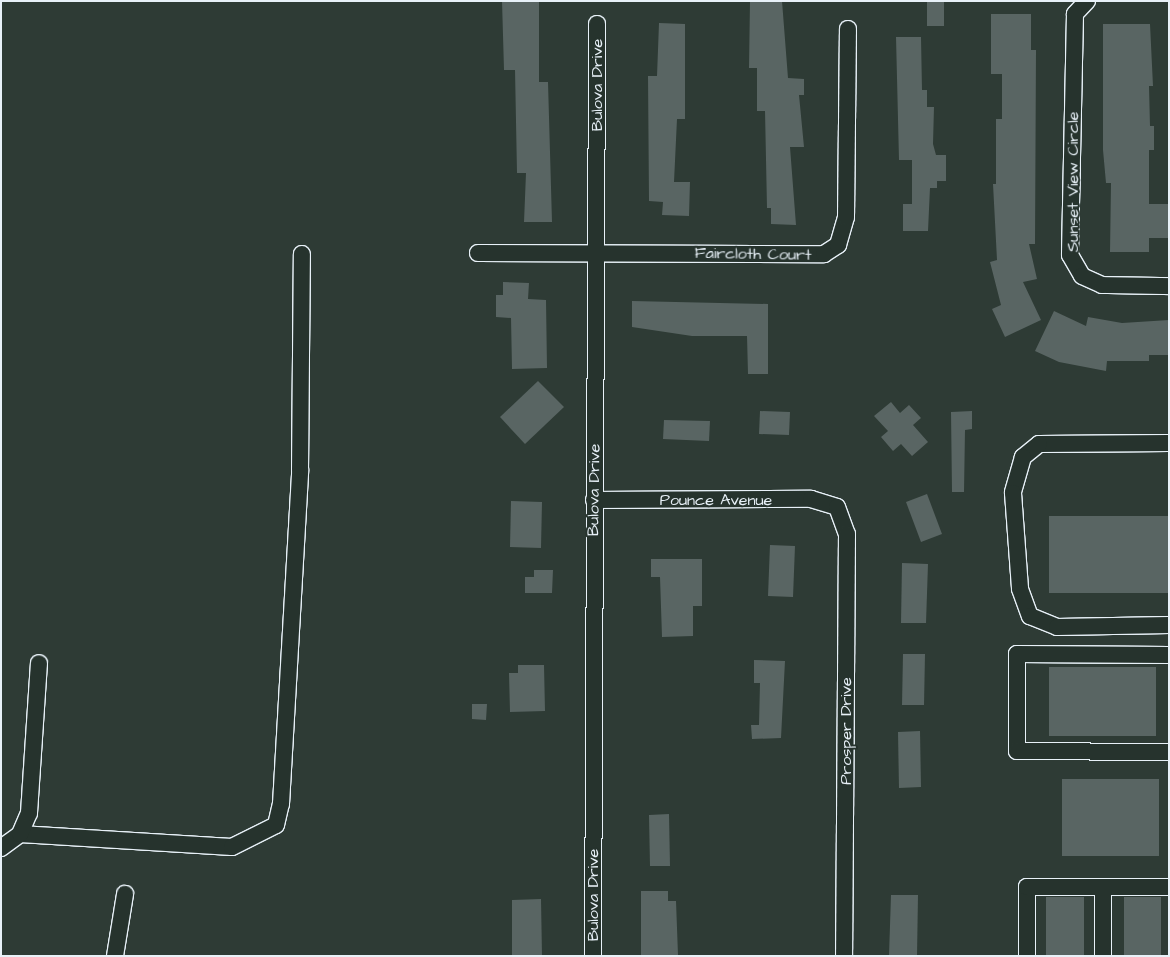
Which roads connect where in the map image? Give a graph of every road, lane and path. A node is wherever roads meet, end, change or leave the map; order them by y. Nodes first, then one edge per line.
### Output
1 (1087, 1) edge
2 (597, 24) dead end
3 (848, 28) dead end
4 (478, 253) dead end
5 (597, 253) junction
6 (302, 254) dead end
7 (1169, 286) edge
8 (1169, 443) edge
9 (594, 500) junction
10 (838, 507) joint
11 (1169, 625) edge
12 (1169, 656) edge
13 (39, 663) dead end
14 (1169, 752) edge
15 (20, 834) junction
16 (1, 848) edge
17 (1103, 887) junction
18 (1169, 887) edge
19 (124, 894) dead end
20 (114, 956) edge
21 (592, 956) edge
22 (844, 956) edge
23 (1027, 956) edge
24 (1103, 956) edge

1 - 7 street, Sunset View Circle
2 - 5 street, Bulova Drive
3 - 5 street, Faircloth Court
4 - 5 street, Faircloth Court
5 - 9 street, Bulova Drive
6 - 15 street
8 - 11 street
9 - 10 street, Pounce Avenue
9 - 21 street, Bulova Drive
10 - 22 street, Prosper Drive
12 - 14 street
13 - 15 street
15 - 16 street
17 - 18 street
17 - 23 street
17 - 24 street
19 - 20 street

